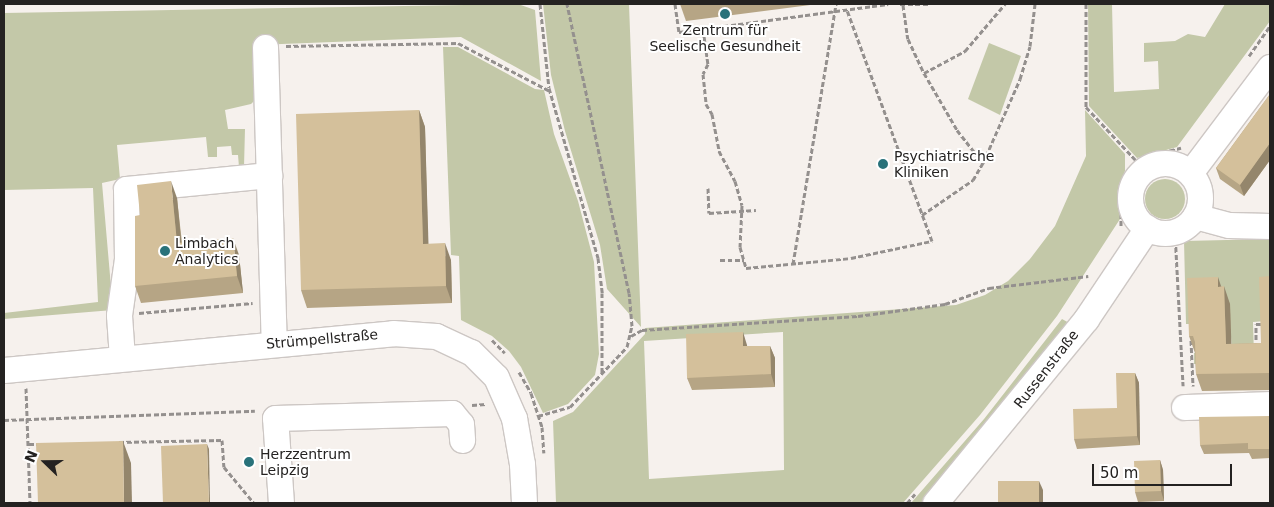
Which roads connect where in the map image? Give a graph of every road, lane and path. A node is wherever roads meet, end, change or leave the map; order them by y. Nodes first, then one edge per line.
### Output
1 (540, 4) edge
2 (567, 4) edge
3 (676, 4) edge
4 (836, 4) edge
5 (888, 4) edge
6 (901, 4) edge
7 (928, 4) edge
8 (1005, 4) edge
9 (1035, 4) edge
10 (1086, 4) edge
11 (847, 10) junction
12 (835, 11) junction
13 (1270, 26) edge
14 (703, 29) junction
15 (265, 46) joint
16 (1242, 65) dead end
17 (1270, 67) edge
18 (924, 73) junction
19 (550, 91) junction
20 (1187, 141) dead end
21 (983, 163) junction
22 (1141, 166) junction
23 (1190, 173) junction
24 (262, 185) junction
25 (708, 188) dead end
26 (756, 210) dead end
27 (742, 211) junction
28 (922, 215) junction
29 (1195, 216) junction
30 (1270, 226) edge
31 (1146, 228) junction
32 (1119, 229) dead end
33 (1175, 232) junction
34 (720, 260) dead end
35 (744, 260) junction
36 (792, 264) junction
37 (1094, 268) dead end
38 (1089, 276) junction
39 (1084, 283) dead end
40 (253, 303) dead end
41 (119, 315) junction
42 (1266, 324) edge
43 (1180, 327) junction
44 (1186, 327) edge
45 (1191, 336) edge
46 (630, 337) junction
47 (274, 343) junction
48 (1256, 352) edge
49 (122, 358) junction
50 (15, 368) edge
51 (602, 376) junction
52 (1188, 400) junction
53 (1270, 404) edge
54 (452, 412) junction
55 (504, 414) junction
56 (27, 418) junction
57 (275, 418) junction
58 (4, 420) edge
59 (462, 440) dead end
60 (116, 442) edge
61 (29, 444) junction
62 (48, 444) edge
63 (927, 496) edge
64 (30, 503) edge
65 (254, 503) edge
66 (281, 503) edge
67 (524, 503) edge
68 (907, 503) edge

1 - 19 path
2 - 46 path
3 - 14 path
4 - 12 path
5 - 11 path
6 - 7 path
6 - 18 path
8 - 18 path
9 - 21 path
10 - 22 path
11 - 12 path
11 - 28 path
12 - 14 path
12 - 36 path
13 - 16 path
14 - 27 path
15 - 19 path
15 - 24 street
17 - 23 street
18 - 21 path
19 - 51 path
20 - 22 path
21 - 28 path
22 - 23 street
22 - 31 street
22 - 32 path
23 - 29 street
24 - 41 street
24 - 47 street
25 - 27 path
26 - 27 path
27 - 35 path
28 - 36 path
29 - 30 street
29 - 33 street
31 - 33 street
31 - 63 street, Russenstraße
33 - 43 path
34 - 35 path
35 - 36 path
37 - 38 path
38 - 39 path
38 - 46 path
40 - 41 path
41 - 49 street
42 - 48 path
43 - 44 path
43 - 52 path
45 - 52 path
46 - 51 path
47 - 49 street, Strümpellstraße
47 - 55 street, Strümpellstraße
49 - 50 street, Strümpellstraße
50 - 56 path
51 - 55 path
52 - 53 street
54 - 55 path
54 - 57 street
54 - 59 street
55 - 67 street, Strümpellstraße
56 - 57 path
56 - 58 path
56 - 61 path
57 - 66 street
60 - 65 path
61 - 62 path
61 - 64 path
63 - 68 path

